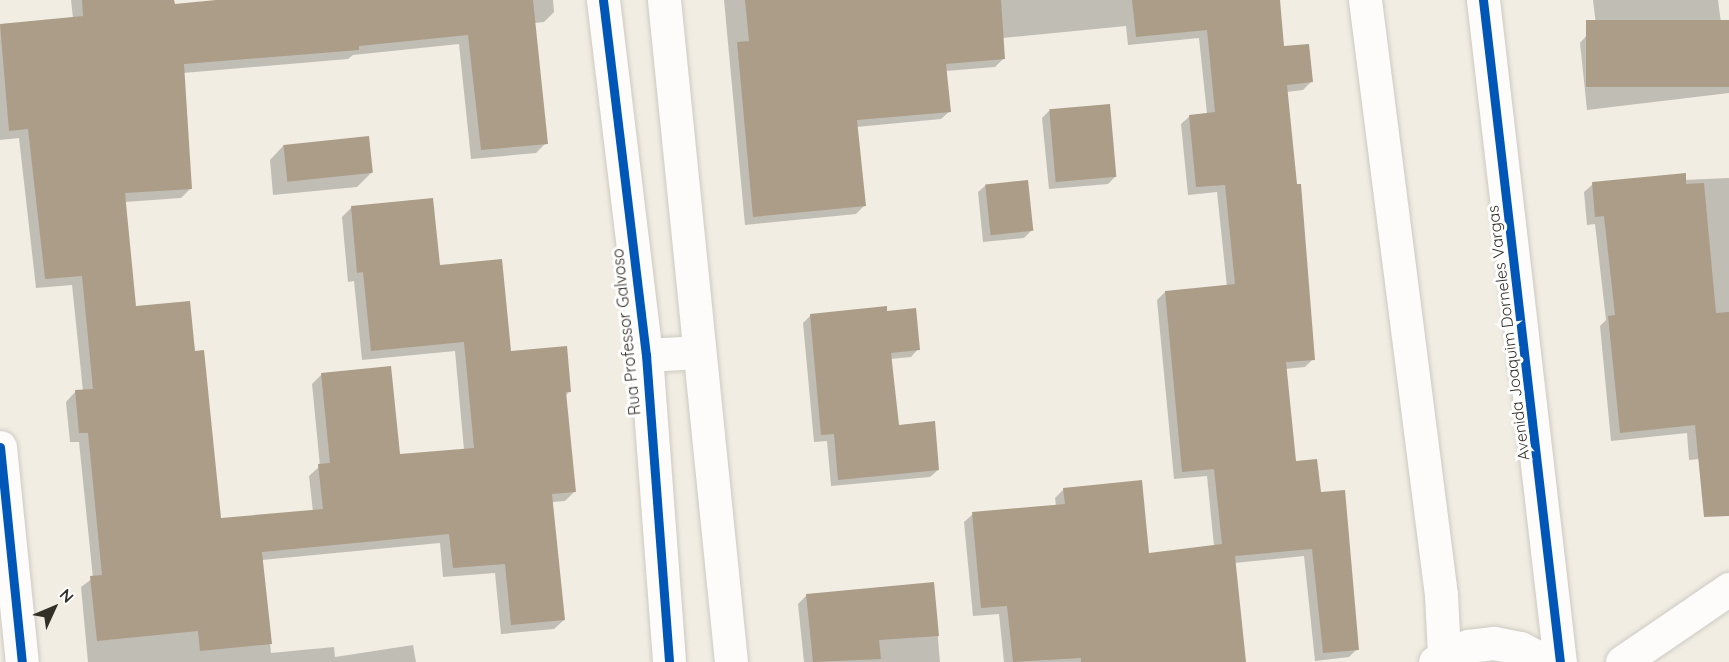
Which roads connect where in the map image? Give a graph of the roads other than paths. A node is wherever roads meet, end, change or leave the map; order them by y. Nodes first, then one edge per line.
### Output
1 (603, 0) edge
2 (664, 0) edge
3 (1365, 0) edge
4 (1483, 0) edge
5 (699, 352) junction
6 (646, 355) junction
7 (0, 447) edge
8 (1729, 589) edge
9 (1440, 658) edge
10 (22, 662) edge
11 (669, 662) edge
12 (731, 662) edge
13 (1548, 662) edge
14 (1560, 662) edge
15 (1622, 662) edge

1 - 6 street, Rua Professor Galvoso
2 - 5 street
3 - 9 street
4 - 14 street, Avenida Joaquim Dorneles Vargas
5 - 6 street
5 - 12 street
6 - 11 street, Rua Professor Galvoso
7 - 10 street
8 - 15 street
9 - 13 street

